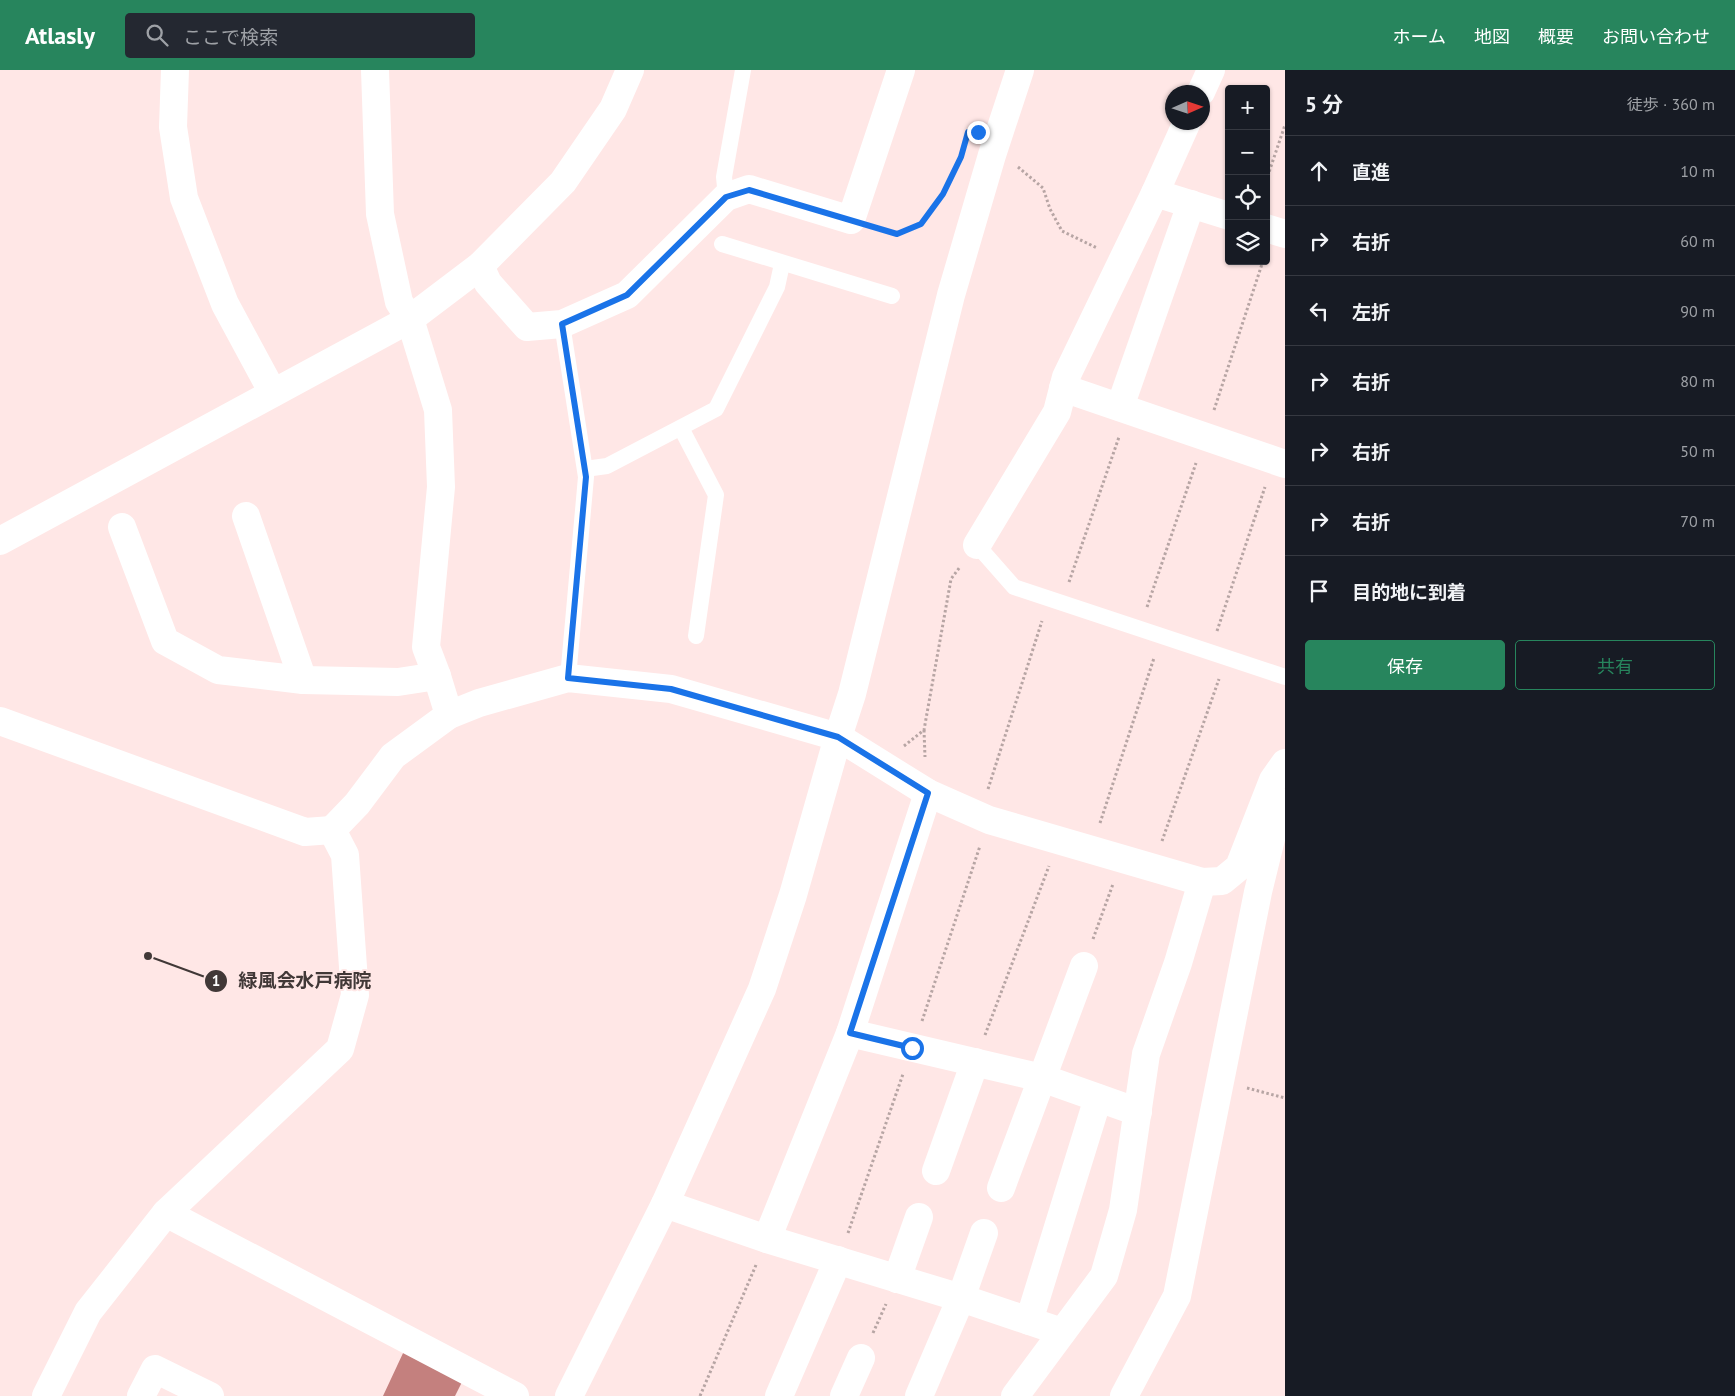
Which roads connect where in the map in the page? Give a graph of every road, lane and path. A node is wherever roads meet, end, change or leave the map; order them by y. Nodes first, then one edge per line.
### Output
1 (175, 70) edge
2 (375, 70) edge
3 (630, 70) edge
4 (743, 70) edge
5 (901, 70) edge
6 (1020, 70) edge
7 (1211, 70) edge
8 (1204, 85) edge
9 (1285, 125) edge
10 (1183, 130) edge
11 (992, 154) junction
12 (958, 164) dead end
13 (1268, 175) edge
14 (1155, 193) junction
15 (726, 197) junction
16 (1191, 204) junction
17 (1225, 215) edge
18 (851, 220) junction
19 (1270, 229) edge
20 (1285, 234) edge
21 (722, 244) dead end
22 (1123, 260) junction
23 (782, 264) junction
24 (480, 266) junction
25 (892, 296) dead end
26 (410, 319) junction
27 (562, 324) junction
28 (1063, 388) junction
29 (273, 393) junction
30 (1124, 409) junction
31 (681, 428) junction
32 (1279, 462) edge
33 (584, 469) junction
34 (246, 516) dead end
35 (122, 527) dead end
36 (0, 541) edge
37 (977, 545) junction
38 (1055, 601) junction
39 (696, 636) dead end
40 (1162, 636) junction
41 (1210, 652) junction
42 (1226, 658) junction
43 (437, 676) junction
44 (1285, 677) edge
45 (568, 678) junction
46 (303, 680) junction
47 (449, 715) junction
48 (0, 721) edge
49 (838, 737) junction
50 (875, 760) junction
51 (1285, 763) edge
52 (1285, 784) edge
53 (928, 793) junction
54 (979, 815) junction
55 (332, 830) junction
56 (1059, 839) junction
57 (1091, 849) junction
58 (1122, 859) junction
59 (1153, 868) junction
60 (1202, 882) junction
61 (1084, 966) joint
62 (850, 1033) junction
63 (975, 1062) junction
64 (1042, 1078) junction
65 (1220, 1081) junction
66 (1098, 1098) junction
67 (1285, 1098) edge
68 (1138, 1112) junction
69 (936, 1171) dead end
70 (1001, 1188) dead end
71 (665, 1204) junction
72 (166, 1213) junction
73 (920, 1217) dead end
74 (984, 1233) dead end
75 (768, 1239) junction
76 (838, 1260) junction
77 (897, 1279) junction
78 (961, 1298) junction
79 (1030, 1321) junction
80 (1062, 1332) junction
81 (861, 1358) joint
82 (46, 1396) edge
83 (141, 1396) edge
84 (210, 1396) edge
85 (515, 1396) edge
86 (569, 1396) edge
87 (700, 1396) edge
88 (779, 1396) edge
89 (844, 1396) edge
90 (919, 1396) edge
91 (1015, 1396) edge
92 (1124, 1396) edge

1 - 29 street
2 - 26 street
3 - 24 street
4 - 15 lane
5 - 18 street
6 - 11 street
7 - 8 street
9 - 13 path
10 - 14 street
11 - 22 path
11 - 49 street
12 - 18 path
14 - 16 street
14 - 22 street
15 - 18 street
15 - 27 street
16 - 17 street
16 - 30 street
19 - 20 street
21 - 23 lane
22 - 28 street
23 - 25 lane
23 - 31 lane
24 - 26 street
24 - 27 street
26 - 29 street
26 - 43 street
27 - 33 lane
28 - 30 street
28 - 37 street
29 - 36 street
30 - 32 street
30 - 38 path
31 - 33 lane
31 - 39 lane
32 - 41 path
33 - 45 lane
34 - 46 street
35 - 46 street
37 - 38 lane
37 - 50 path
38 - 40 lane
38 - 54 path
40 - 41 lane
40 - 57 path
41 - 42 lane
42 - 44 lane
42 - 59 path
43 - 46 street
43 - 47 street
45 - 47 street
45 - 49 street
47 - 55 street
48 - 55 street
49 - 50 street
49 - 71 street
50 - 53 street
51 - 60 street
52 - 65 street
53 - 54 street
53 - 62 street
54 - 56 street
55 - 72 street
56 - 57 street
56 - 63 path
57 - 58 street
58 - 59 street
58 - 61 path
59 - 60 street
60 - 68 street
61 - 64 street
62 - 63 street
62 - 75 street
63 - 64 street
63 - 69 street
64 - 66 street
64 - 70 street
65 - 67 path
65 - 92 street
66 - 68 street
66 - 79 street
68 - 80 street
71 - 75 street
71 - 86 street
72 - 82 street
72 - 85 street
73 - 77 street
74 - 78 street
75 - 76 street
75 - 87 path
76 - 77 street
76 - 88 street
77 - 78 street
77 - 81 path
78 - 79 street
78 - 90 street
79 - 80 street
80 - 91 street
81 - 89 street
83 - 84 street

